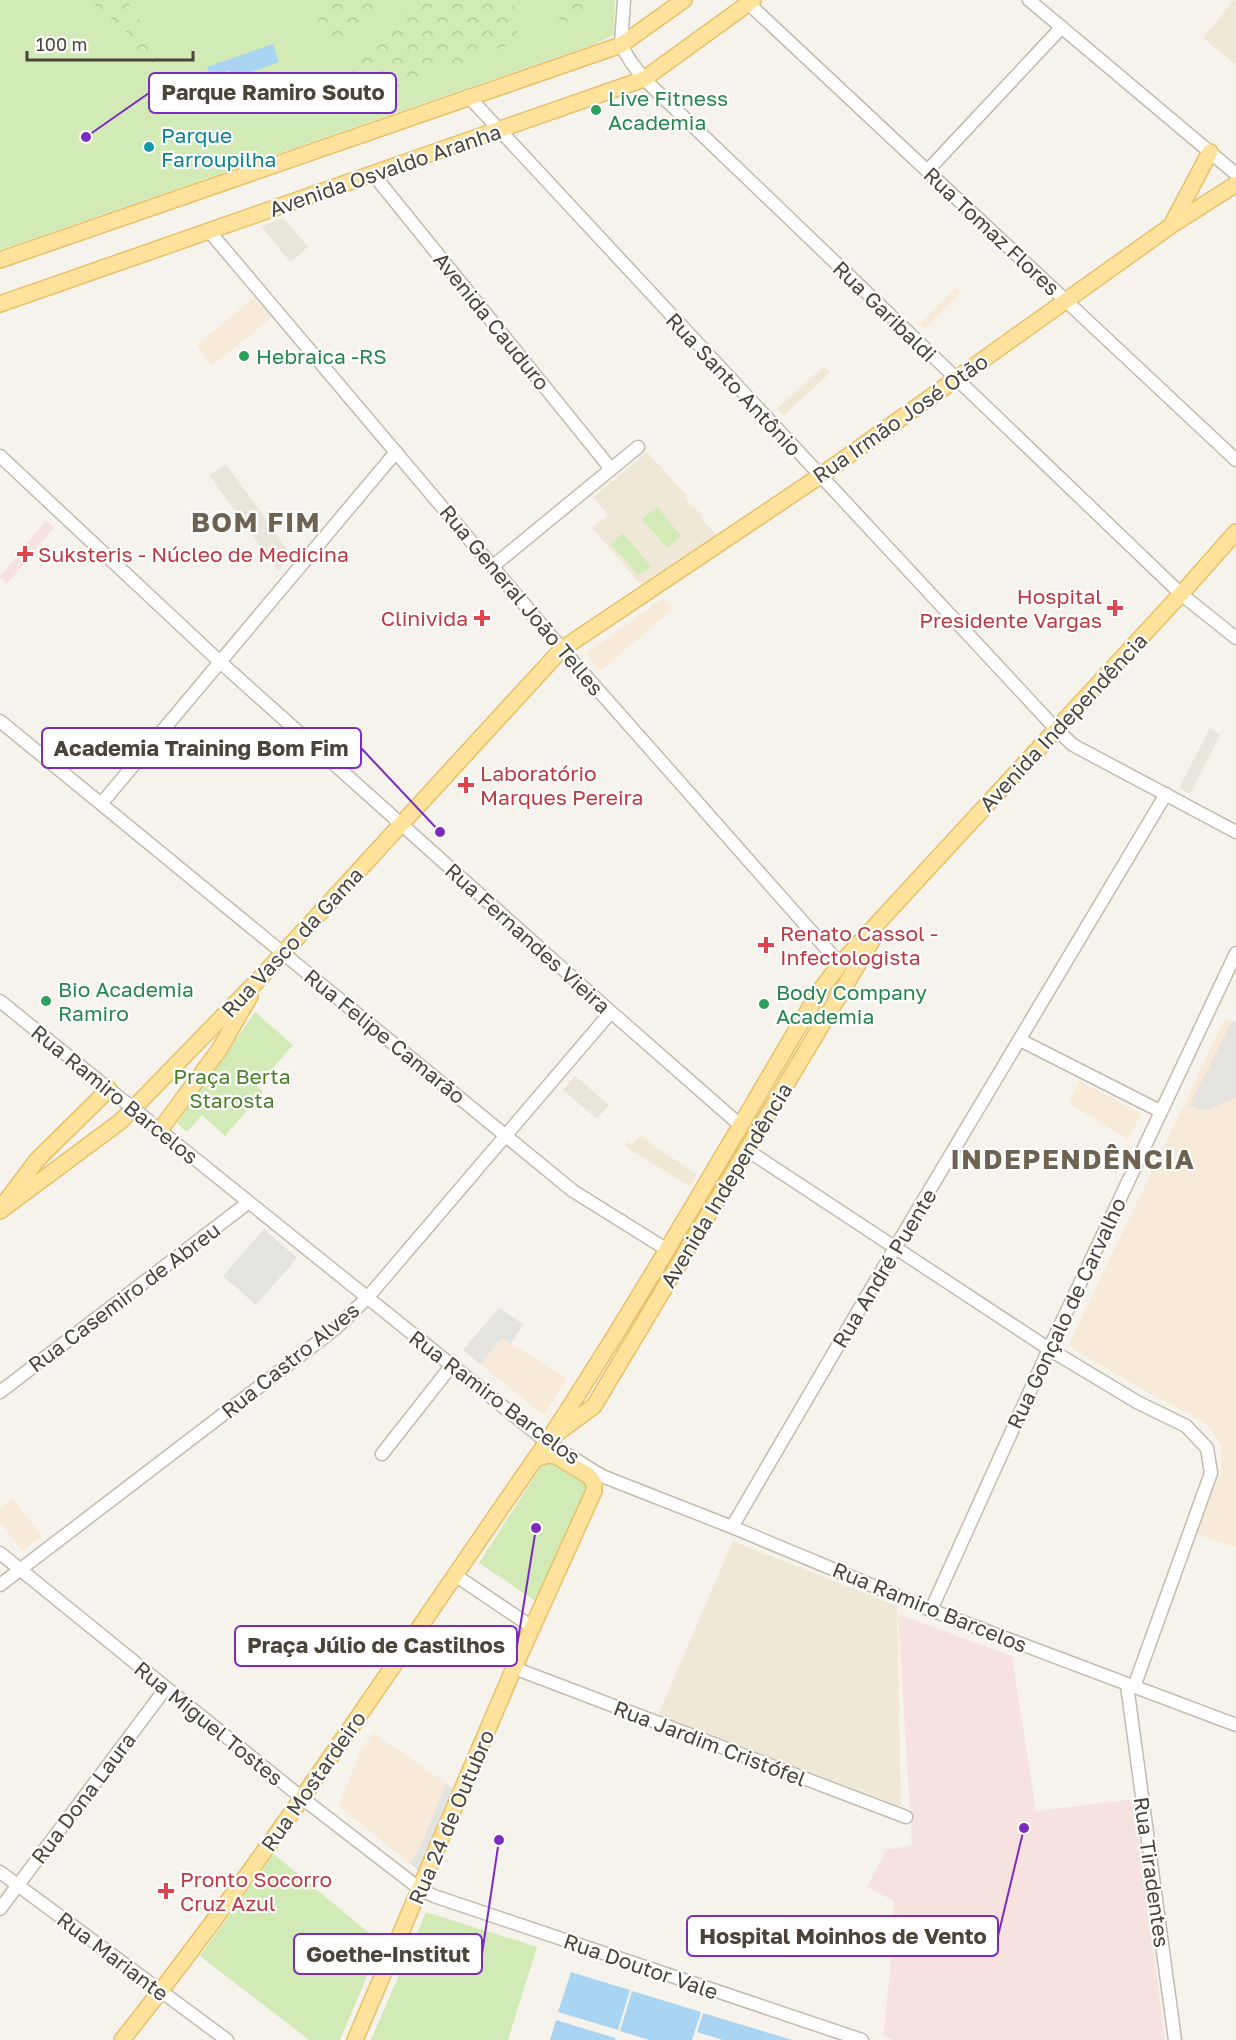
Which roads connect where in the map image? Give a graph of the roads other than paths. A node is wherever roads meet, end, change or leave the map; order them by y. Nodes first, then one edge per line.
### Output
1 (624, 0) edge
2 (684, 0) edge
3 (1029, 0) edge
4 (750, 2) edge
5 (1062, 27) junction
6 (621, 45) junction
7 (644, 79) junction
8 (468, 96) junction
9 (500, 130) junction
10 (1210, 152) junction
11 (928, 171) junction
12 (373, 174) junction
13 (1236, 174) edge
14 (1236, 184) edge
15 (1172, 225) junction
16 (209, 231) junction
17 (0, 260) edge
18 (1067, 302) junction
19 (0, 304) edge
20 (955, 378) junction
21 (638, 447) dead end
22 (396, 452) junction
23 (0, 456) edge
24 (1236, 460) edge
25 (611, 469) junction
26 (820, 477) junction
27 (1236, 532) edge
28 (493, 566) junction
29 (1181, 594) junction
30 (1236, 638) edge
31 (562, 649) junction
32 (219, 661) junction
33 (0, 721) edge
34 (1056, 729) junction
35 (1166, 794) junction
36 (101, 804) junction
37 (401, 825) junction
38 (1236, 832) edge
39 (889, 913) junction
40 (1236, 952) edge
41 (284, 953) junction
42 (840, 964) junction
43 (262, 976) junction
44 (0, 1001) edge
45 (611, 1012) junction
46 (1020, 1040) junction
47 (112, 1091) junction
48 (1160, 1111) junction
49 (740, 1125) junction
50 (155, 1126) junction
51 (506, 1136) junction
52 (747, 1150) junction
53 (249, 1202) junction
54 (0, 1210) edge
55 (895, 1248) junction
56 (666, 1249) junction
57 (368, 1298) junction
58 (1048, 1349) junction
59 (452, 1365) junction
60 (0, 1392) edge
61 (547, 1442) junction
62 (382, 1454) dead end
63 (535, 1459) junction
64 (602, 1476) junction
65 (594, 1491) junction
66 (732, 1527) junction
67 (0, 1553) edge
68 (20, 1569) junction
69 (455, 1575) junction
70 (0, 1585) edge
71 (931, 1610) junction
72 (532, 1627) junction
73 (514, 1668) junction
74 (1133, 1687) junction
75 (166, 1688) junction
76 (1236, 1725) edge
77 (302, 1798) junction
78 (906, 1817) dead end
79 (0, 1872) edge
80 (18, 1885) junction
81 (420, 1889) junction
82 (0, 1909) edge
83 (160, 1992) junction
84 (122, 2040) edge
85 (227, 2040) edge
86 (355, 2040) edge
87 (862, 2040) edge
88 (1175, 2040) edge

1 - 6 street
2 - 6 main road, Avenida Osvaldo Aranha
3 - 5 street
4 - 7 main road, Avenida Osvaldo Aranha
4 - 11 street, Rua Tomaz Flores
5 - 10 street
5 - 11 street
6 - 7 street, Rua Garibaldi
6 - 8 main road, Avenida Osvaldo Aranha
7 - 9 main road, Avenida Osvaldo Aranha
7 - 20 street, Rua Garibaldi
8 - 9 street, Rua Santo Antônio
8 - 17 main road, Avenida Osvaldo Aranha
9 - 12 main road, Avenida Osvaldo Aranha
9 - 26 street, Rua Santo Antônio
10 - 13 street
10 - 15 main road
11 - 18 street, Rua Tomaz Flores
12 - 16 main road, Avenida Osvaldo Aranha
12 - 25 street, Avenida Cauduro
14 - 15 main road, Rua Irmão José Otão
15 - 18 main road, Rua Irmão José Otão
16 - 19 main road, Avenida Osvaldo Aranha
16 - 22 street, Rua General João Telles
18 - 20 main road, Rua Irmão José Otão
18 - 24 street, Rua Tomaz Flores
20 - 26 main road, Rua Irmão José Otão
20 - 29 street, Rua Garibaldi
21 - 25 street
22 - 28 street, Rua General João Telles
22 - 32 street
23 - 32 street, Rua Fernandes Vieira
25 - 28 street
26 - 31 main road, Rua Irmão José Otão
26 - 34 street, Rua Santo Antônio
27 - 29 main road, Avenida Independência
28 - 31 street, Rua General João Telles
29 - 30 street, Rua Garibaldi
29 - 34 main road, Avenida Independência
31 - 37 main road, Rua Vasco da Gama
31 - 42 street, Rua General João Telles
32 - 36 street
32 - 37 street, Rua Fernandes Vieira
33 - 36 street, Rua Felipe Camarão
34 - 35 street, Rua Santo Antônio
34 - 39 main road, Avenida Independência
35 - 38 street, Rua Santo Antônio
35 - 46 street, Rua André Puente
36 - 41 street, Rua Felipe Camarão
37 - 41 main road, Rua Vasco da Gama
37 - 45 street, Rua Fernandes Vieira
39 - 42 main road, Avenida Independência
39 - 52 main road, Avenida Independência
40 - 48 street, Rua Gonçalo de Carvalho
41 - 43 main road, Rua Vasco da Gama
41 - 51 street, Rua Felipe Camarão
42 - 49 main road, Avenida Independência
43 - 50 main road
43 - 54 main road, Rua Vasco da Gama
44 - 47 street, Rua Ramiro Barcelos
45 - 49 street, Rua Fernandes Vieira
45 - 51 street, Rua Castro Alves
46 - 48 street
46 - 55 street, Rua André Puente
47 - 50 street, Rua Ramiro Barcelos, bridge
47 - 54 main road
48 - 58 street, Rua Gonçalo de Carvalho
49 - 56 main road, Avenida Independência
50 - 53 street, Rua Ramiro Barcelos
51 - 56 street, Rua Felipe Camarão
51 - 57 street, Rua Castro Alves
52 - 55 street
52 - 61 main road, Avenida Independência
53 - 57 street, Rua Ramiro Barcelos
53 - 60 street, Rua Casemiro de Abreu
55 - 58 street
55 - 66 street, Rua André Puente
56 - 61 main road, Avenida Independência
57 - 59 street, Rua Ramiro Barcelos
57 - 68 street, Rua Castro Alves
58 - 71 street, Rua Gonçalo de Carvalho
58 - 74 street, Rua Tiradentes
59 - 61 street, Rua Ramiro Barcelos
59 - 62 street
61 - 63 main road, Avenida Independência
61 - 64 street, Rua Ramiro Barcelos
63 - 65 main road, Rua Ramiro Barcelos
63 - 69 main road, Avenida Independência
64 - 65 street
64 - 66 street, Rua Ramiro Barcelos
65 - 72 main road, Rua 24 de Outubro
66 - 71 street, Rua Ramiro Barcelos
67 - 68 street, Rua Miguel Tostes
68 - 70 street, Rua Castro Alves
68 - 75 street, Rua Miguel Tostes
69 - 72 street
69 - 77 main road, Rua Mostardeiro
71 - 74 street, Rua Ramiro Barcelos
72 - 73 main road, Rua 24 de Outubro
73 - 78 street, Rua Jardim Cristófel
73 - 81 main road, Rua 24 de Outubro
74 - 76 street, Rua Ramiro Barcelos
74 - 88 street, Rua Tiradentes
75 - 77 street, Rua Miguel Tostes
75 - 80 street, Rua Dona Laura
77 - 81 street, Rua Miguel Tostes
77 - 83 main road, Rua Mostardeiro
79 - 80 street, Rua Mariante
80 - 82 street, Rua Dona Laura
80 - 83 street, Rua Mariante
81 - 86 main road, Rua 24 de Outubro
81 - 87 street, Rua Doutor Vale
83 - 84 main road, Rua Mostardeiro
83 - 85 street, Rua Mariante

